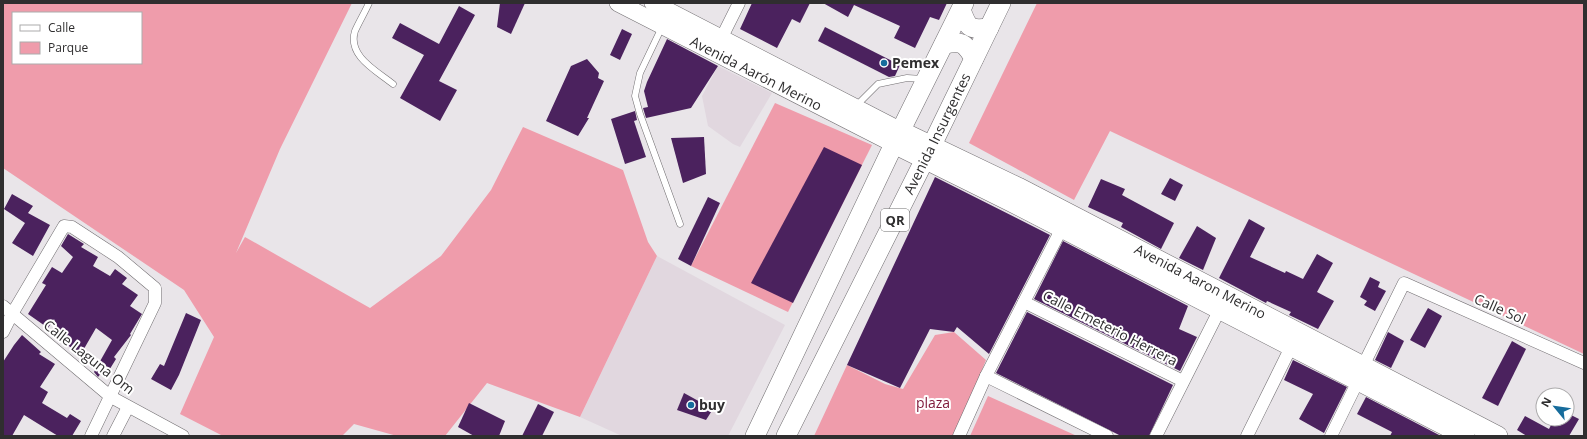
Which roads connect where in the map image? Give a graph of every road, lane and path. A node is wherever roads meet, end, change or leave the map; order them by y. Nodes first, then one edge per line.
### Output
1 (369, 3) edge
2 (618, 3) edge
3 (653, 3) edge
4 (739, 3) edge
5 (1001, 3) edge
6 (962, 7) edge
7 (662, 26) junction
8 (989, 28) junction
9 (944, 44) junction
10 (718, 45) junction
11 (974, 58) junction
12 (926, 79) junction
13 (393, 84) dead end
14 (854, 107) junction
15 (898, 138) junction
16 (929, 152) junction
17 (1066, 221) junction
18 (680, 224) dead end
19 (1024, 302) junction
20 (1223, 303) junction
21 (7, 310) edge
22 (3, 332) edge
23 (1291, 346) junction
24 (1584, 364) edge
25 (1360, 373) junction
26 (986, 376) junction
27 (1183, 381) junction
28 (111, 397) junction
29 (128, 407) junction
30 (92, 436) edge
31 (113, 436) edge
32 (183, 436) edge
33 (755, 436) edge
34 (786, 436) edge
35 (959, 436) edge
36 (1107, 436) edge
37 (1156, 436) edge
38 (1247, 436) edge
39 (1331, 436) edge
40 (1465, 436) edge
41 (1498, 436) edge

1 - 13 lane
2 - 7 main road, Avenida Aarón Merino
3 - 10 main road, Avenida Aarón Merino
4 - 10 street
5 - 8 main road, Avenida Insurgentes / QR
6 - 8 main road
6 - 9 main road, QR
7 - 10 main road, Avenida Aarón Merino
7 - 18 lane
8 - 11 main road, Avenida Insurgentes / QR
9 - 11 main road
9 - 12 main road, QR
10 - 14 main road, Avenida Aarón Merino
10 - 15 main road, Avenida Aarón Merino
11 - 16 main road, Avenida Insurgentes / QR
12 - 14 lane
12 - 15 main road, QR
14 - 15 main road, Avenida Aarón Merino
15 - 16 main road, Avenida Aaron Merino
15 - 33 main road, QR
16 - 17 main road, Avenida Aaron Merino
16 - 34 main road, Avenida Insurgentes / QR
17 - 19 street
17 - 20 main road, Avenida Aaron Merino
19 - 26 street
19 - 27 street, Calle Emeterio Herrera
20 - 23 main road, Avenida Aaron Merino
20 - 25 main road, Avenida Aaron Merino
20 - 27 street
21 - 22 street
21 - 28 street, Calle Laguna Om
21 - 28 street
23 - 25 main road, Avenida Aaron Merino
23 - 38 street
24 - 25 street, Calle Sol
25 - 39 street
25 - 40 main road, Avenida Aaron Merino
25 - 41 main road, Avenida Aaron Merino
26 - 35 street
26 - 36 street
27 - 37 street
28 - 29 street, Calle Laguna Om
28 - 30 street
29 - 31 street
29 - 32 street, Calle Laguna Om

